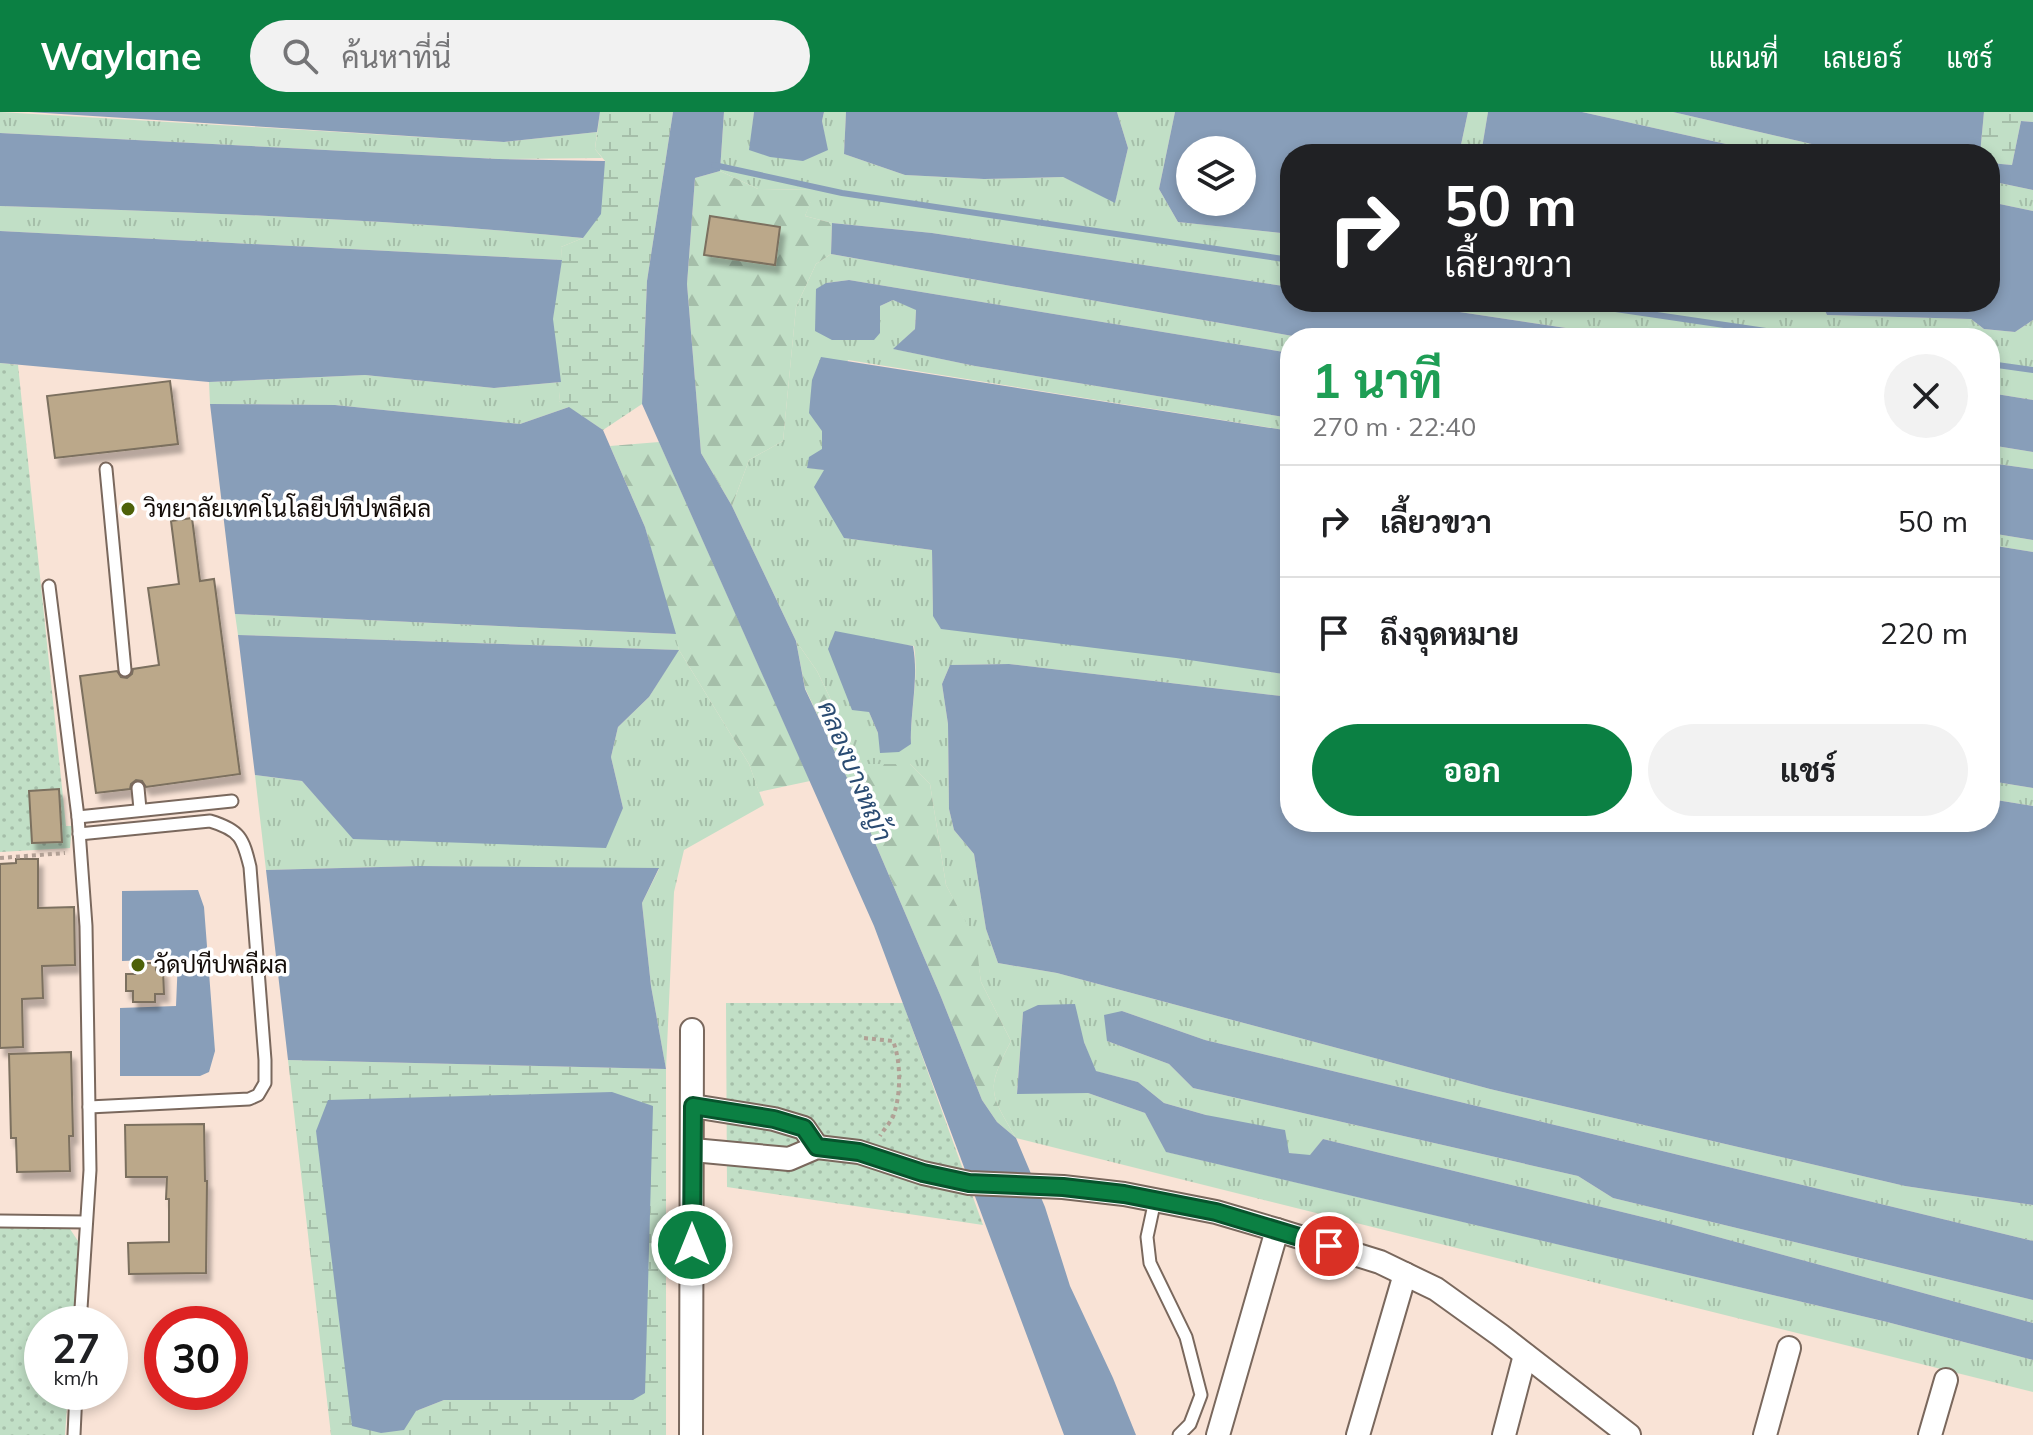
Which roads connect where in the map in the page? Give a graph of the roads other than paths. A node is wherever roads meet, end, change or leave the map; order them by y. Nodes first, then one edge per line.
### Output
1 (106, 469) dead end
2 (49, 586) dead end
3 (125, 670) dead end
4 (138, 788) dead end
5 (232, 801) dead end
6 (140, 809) junction
7 (78, 817) junction
8 (79, 834) junction
9 (692, 1030) dead end
10 (693, 1106) junction
11 (89, 1107) junction
12 (817, 1147) junction
13 (693, 1150) junction
14 (1155, 1200) junction
15 (0, 1221) edge
16 (86, 1222) junction
17 (1277, 1230) junction
18 (1405, 1274) junction
19 (81, 1306) edge
20 (1789, 1348) dead end
21 (1525, 1355) junction
22 (1946, 1380) dead end
23 (75, 1410) edge
24 (74, 1435) edge
25 (691, 1435) edge
26 (1179, 1435) edge
27 (1218, 1435) edge
28 (1358, 1435) edge
29 (1504, 1435) edge
30 (1629, 1435) edge
31 (1765, 1435) edge
32 (1930, 1435) edge

1 - 3 lane
2 - 7 lane
4 - 6 lane
5 - 6 lane
6 - 7 lane
7 - 8 lane
8 - 11 lane
8 - 11 lane
9 - 10 street
10 - 12 street
10 - 13 street
11 - 16 lane
12 - 13 street
12 - 14 street
13 - 25 street
14 - 17 street
14 - 26 lane
15 - 16 lane
16 - 19 lane
17 - 18 street
17 - 27 street
18 - 21 street
18 - 28 street
20 - 31 street
21 - 29 street
21 - 30 street
22 - 32 street
23 - 24 lane

